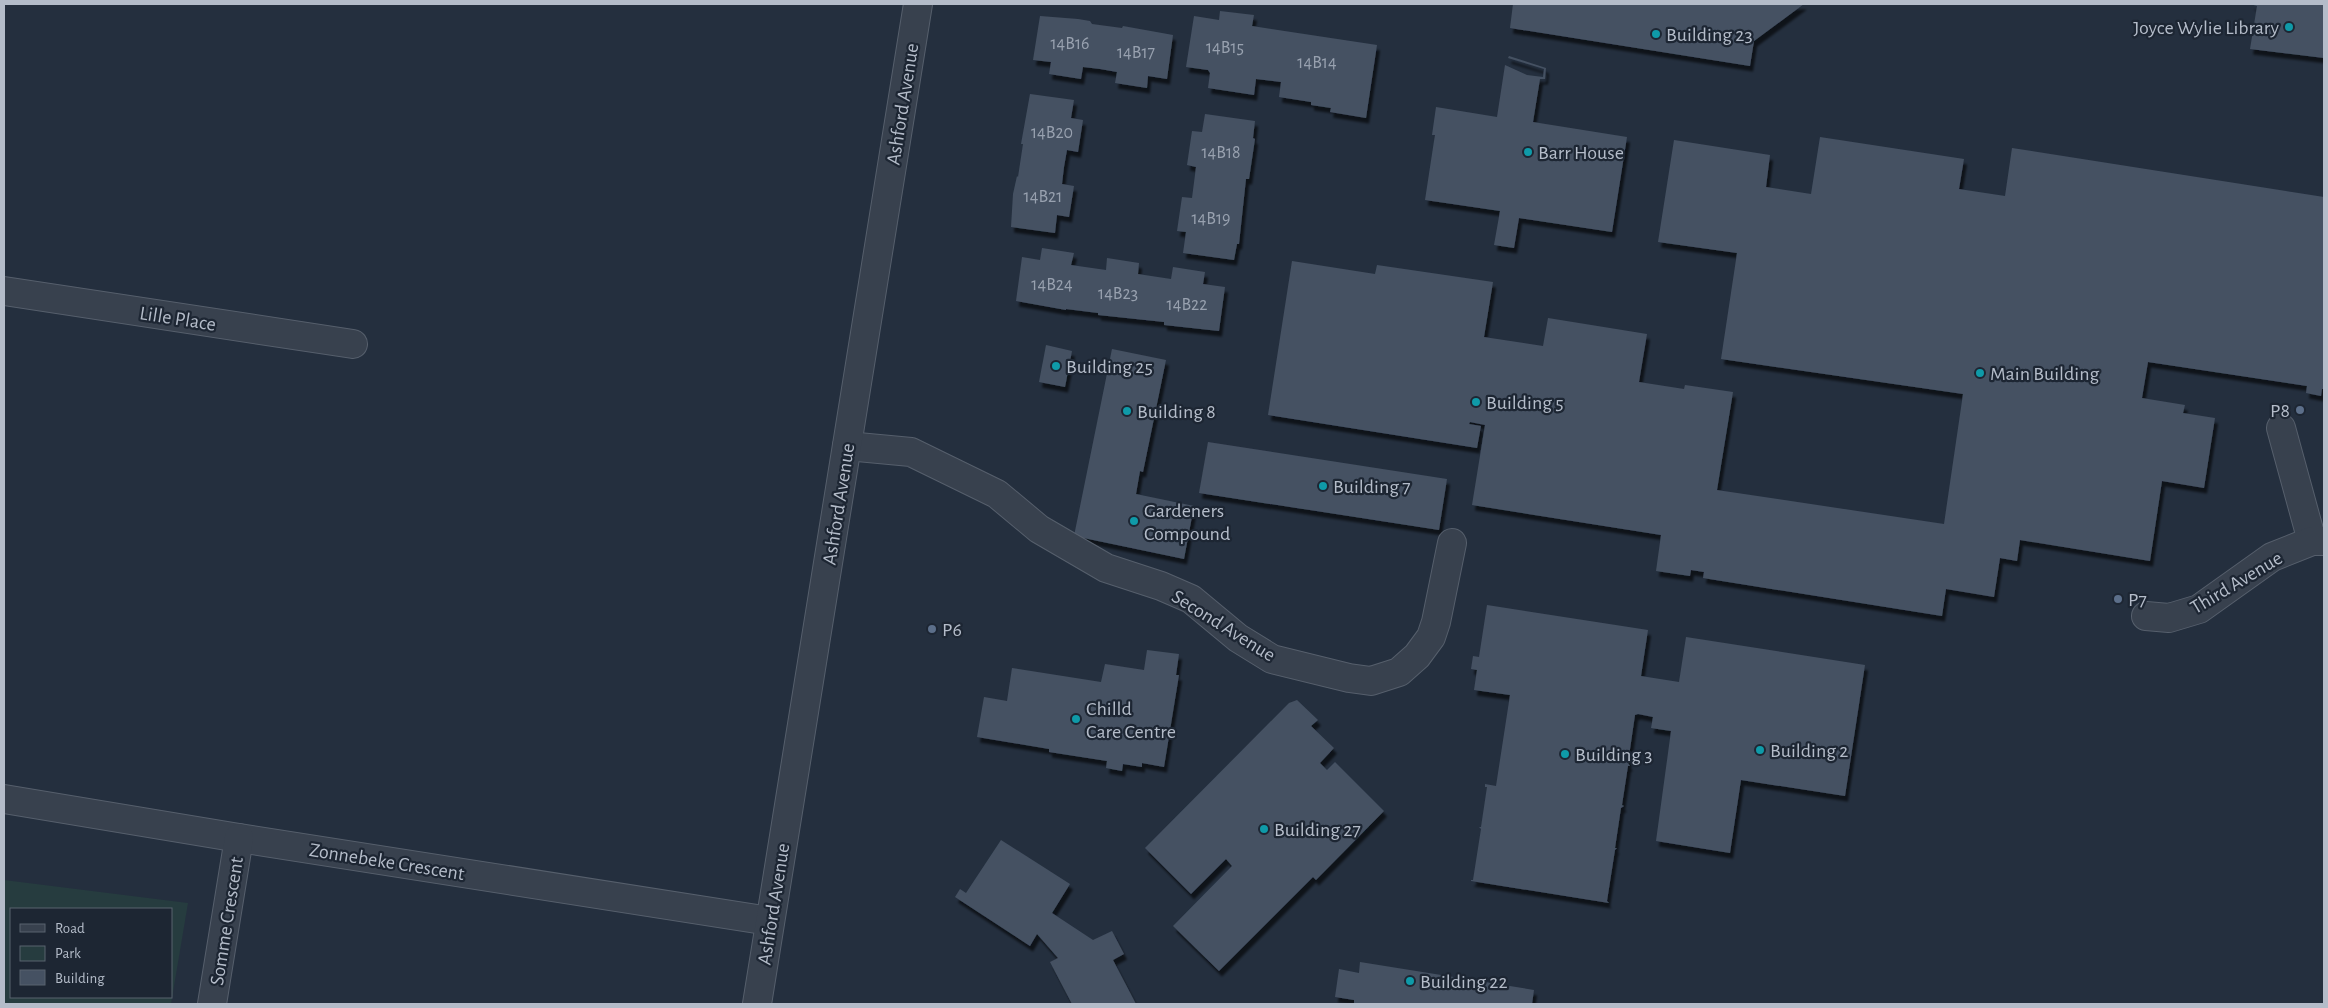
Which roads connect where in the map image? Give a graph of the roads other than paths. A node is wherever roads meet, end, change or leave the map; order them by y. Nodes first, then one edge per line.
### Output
1 (918, 4) edge
2 (4, 291) edge
3 (352, 344) dead end
4 (2281, 428) dead end
5 (847, 446) junction
6 (2318, 541) edge
7 (1452, 543) dead end
8 (2146, 616) dead end
9 (4, 799) edge
10 (239, 838) junction
11 (770, 921) junction
12 (212, 1004) edge
13 (757, 1004) edge

1 - 5 street, Ashford Avenue
2 - 3 street, Lille Place
4 - 6 street
5 - 7 street, Second Avenue
5 - 11 street, Ashford Avenue
6 - 8 street, Third Avenue
9 - 10 street, Zonnebeke Crescent
10 - 11 street, Zonnebeke Crescent
10 - 12 street, Somme Crescent
11 - 13 street, Ashford Avenue

